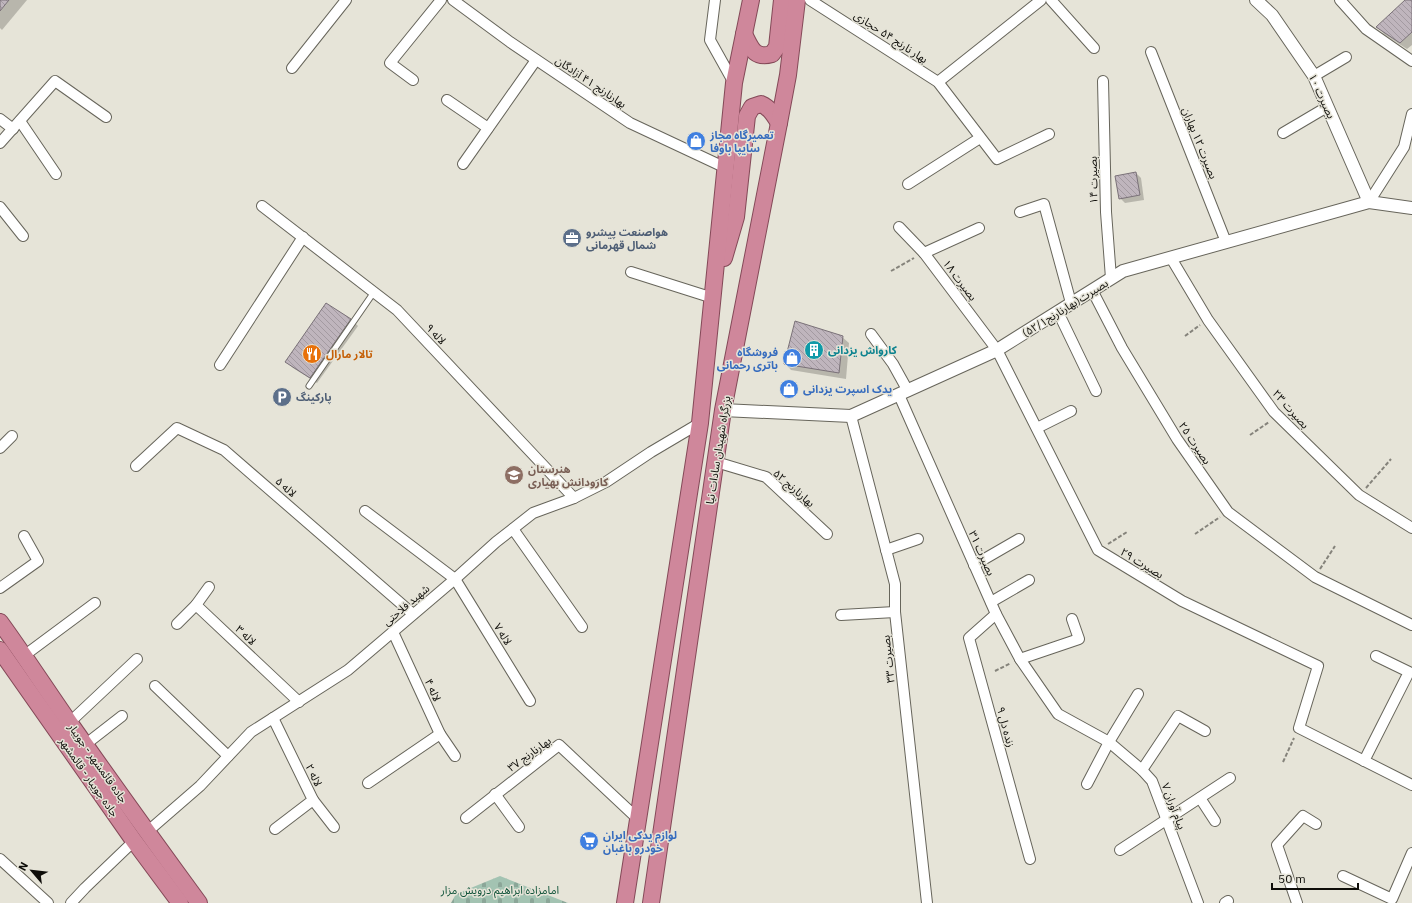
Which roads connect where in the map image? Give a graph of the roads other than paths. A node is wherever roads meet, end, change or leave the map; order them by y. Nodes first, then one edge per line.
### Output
1 (346, 0) edge
2 (441, 0) edge
3 (453, 0) edge
4 (715, 0) edge
5 (751, 0) edge
6 (782, 0) edge
7 (797, 0) edge
8 (810, 0) edge
9 (1041, 0) edge
10 (1051, 0) edge
11 (1256, 0) edge
12 (1340, 0) edge
13 (466, 4) edge
14 (744, 34) junction
15 (1094, 48) dead end
16 (1151, 52) dead end
17 (1346, 57) dead end
18 (536, 60) junction
19 (1412, 61) edge
20 (292, 68) dead end
21 (1314, 76) junction
22 (413, 80) dead end
23 (1103, 81) dead end
24 (938, 82) junction
25 (734, 83) junction
26 (447, 100) dead end
27 (1327, 107) junction
28 (1412, 114) edge
29 (106, 117) dead end
30 (0, 119) edge
31 (20, 120) junction
32 (779, 123) junction
33 (488, 128) junction
34 (13, 129) junction
35 (1283, 133) dead end
36 (1049, 134) dead end
37 (980, 138) junction
38 (0, 143) edge
39 (463, 164) dead end
40 (726, 168) junction
41 (56, 174) dead end
42 (908, 184) dead end
43 (1369, 202) junction
44 (262, 206) dead end
45 (0, 207) edge
46 (1412, 208) edge
47 (1020, 212) dead end
48 (899, 227) dead end
49 (979, 228) dead end
50 (22, 236) dead end
51 (303, 237) junction
52 (1226, 242) junction
53 (924, 253) junction
54 (1171, 258) junction
55 (631, 272) dead end
56 (1111, 278) junction
57 (1092, 290) junction
58 (374, 292) junction
59 (713, 298) junction
60 (1071, 303) junction
61 (1058, 312) junction
62 (871, 334) dead end
63 (997, 350) junction
64 (220, 365) dead end
65 (309, 386) dead end
66 (1096, 391) dead end
67 (903, 393) junction
68 (723, 410) junction
69 (1071, 411) dead end
70 (851, 416) junction
71 (700, 423) junction
72 (1036, 428) junction
73 (12, 436) dead end
74 (0, 448) edge
75 (716, 462) junction
76 (136, 466) dead end
77 (574, 498) junction
78 (365, 511) dead end
79 (1412, 528) edge
80 (513, 529) junction
81 (827, 534) dead end
82 (24, 536) dead end
83 (918, 539) dead end
84 (1019, 539) dead end
85 (886, 550) junction
86 (974, 565) junction
87 (455, 579) junction
88 (1029, 580) dead end
89 (209, 587) dead end
90 (0, 588) edge
91 (991, 602) junction
92 (95, 603) dead end
93 (196, 605) junction
94 (895, 612) junction
95 (413, 614) junction
96 (841, 614) dead end
97 (996, 614) junction
98 (1072, 619) dead end
99 (0, 622) edge
100 (177, 624) dead end
101 (1412, 625) edge
102 (582, 627) dead end
103 (392, 632) junction
104 (0, 650) edge
105 (25, 655) junction
106 (1376, 656) dead end
107 (1020, 659) junction
108 (138, 660) dead end
109 (156, 686) dead end
110 (1138, 694) dead end
111 (530, 701) dead end
112 (299, 702) junction
113 (1058, 714) joint
114 (122, 716) dead end
115 (273, 718) junction
116 (70, 722) junction
117 (1205, 731) dead end
118 (440, 734) junction
119 (1109, 742) junction
120 (86, 744) junction
121 (228, 756) junction
122 (455, 756) dead end
123 (1364, 761) junction
124 (1142, 770) junction
125 (1230, 778) dead end
126 (368, 783) dead end
127 (1087, 784) dead end
128 (1412, 785) edge
129 (495, 794) junction
130 (1200, 798) junction
131 (313, 800) junction
132 (466, 818) dead end
133 (638, 819) junction
134 (1167, 820) junction
135 (1215, 821) dead end
136 (1316, 824) dead end
137 (334, 827) dead end
138 (519, 827) dead end
139 (275, 829) dead end
140 (140, 836) junction
141 (1120, 850) dead end
142 (1412, 853) edge
143 (1030, 858) dead end
144 (0, 859) edge
145 (1343, 876) dead end
146 (48, 903) edge
147 (71, 903) edge
148 (180, 903) edge
149 (199, 903) edge
150 (625, 903) edge
151 (651, 903) edge
152 (927, 903) edge
153 (1198, 903) edge
154 (1297, 903) edge

1 - 20 street
2 - 22 street
3 - 13 street, بهارنارنج ۴۱ آزادگان
4 - 25 street
5 - 14 highway, بزرگراه شهیدان سادات نیا
6 - 14 highway
7 - 32 highway, بزرگراه شهیدان سادات نیا
8 - 24 street, بهار نارنج ۵۴ حجازی
9 - 24 street
10 - 15 street
11 - 21 street, بصیرت ۱۰
12 - 19 street
13 - 18 street, بهارنارنج ۴۱ آزادگان
14 - 25 highway, بزرگراه شهیدان سادات نیا
16 - 52 street, بصیرت ۱۲ بهاران
17 - 21 street
18 - 33 street
18 - 40 street, بهارنارنج ۴۱ آزادگان
21 - 27 street, بصیرت ۱۰
23 - 56 street, بصیرت ۱۴
24 - 37 street
25 - 40 highway, بزرگراه شهیدان سادات نیا
26 - 33 street
27 - 35 street
27 - 43 street, بصیرت ۱۰
28 - 43 street
29 - 31 street
30 - 34 street
31 - 34 street
31 - 41 street
32 - 59 highway
32 - 68 highway, بزرگراه شهیدان سادات نیا
33 - 39 street
34 - 38 street
36 - 37 street
37 - 42 street
40 - 59 highway, بزرگراه شهیدان سادات نیا
43 - 46 street, بصیرت(بهارنارنج۵۲/۱)
43 - 52 street, بصیرت(بهارنارنج۵۲/۱)
44 - 51 street, لاله ۹
45 - 50 street
47 - 60 street
48 - 53 street, بصیرت ۱۸
49 - 53 street
51 - 58 street, لاله ۹
51 - 64 street
52 - 54 street, بصیرت(بهارنارنج۵۲/۱)
53 - 63 street, بصیرت ۱۸
54 - 56 street, بصیرت(بهارنارنج۵۲/۱)
54 - 79 street, بصیرت ۲۳
55 - 59 street
56 - 57 street, بصیرت(بهارنارنج۵۲/۱)
57 - 60 street, بصیرت(بهارنارنج۵۲/۱)
57 - 101 street, بصیرت ۲۵
58 - 65 lane
58 - 77 street, لاله ۹
59 - 71 highway, بزرگراه شهیدان سادات نیا
60 - 61 street, بصیرت(بهارنارنج۵۲/۱)
61 - 63 street, بصیرت(بهارنارنج۵۲/۱)
61 - 66 street
62 - 67 street, بصیرت ۳۱
63 - 67 street, بصیرت(بهارنارنج۵۲/۱)
63 - 72 street
67 - 70 street, بصیرت(بهارنارنج۵۲/۱)
67 - 86 street, بصیرت ۳۱
68 - 70 street, بصیرت(بهارنارنج۵۲/۱)
68 - 75 highway, بزرگراه شهیدان سادات نیا
69 - 72 street
70 - 85 street, بصیرت ۳۳
71 - 77 street, شهید فلاحتی
71 - 133 highway, بزرگراه شهیدان سادات نیا
72 - 123 street, بصیرت ۲۹
73 - 74 street
75 - 81 street, بهارنارنج ۵۲
75 - 151 highway, بزرگراه شهیدان سادات نیا
76 - 95 street, لاله ۵
77 - 80 street, شهید فلاحتی
78 - 87 street
80 - 87 street, شهید فلاحتی
80 - 102 street
82 - 90 street
83 - 85 street
84 - 86 street
85 - 94 street, بصیرت ۳۳
86 - 91 street, بصیرت ۳۱
87 - 95 street, شهید فلاحتی
87 - 111 street, لاله ۷
88 - 91 street
89 - 93 street
91 - 97 street, بصیرت ۳۱
92 - 105 street
93 - 100 street
93 - 112 street, لاله ۳
94 - 96 street
94 - 152 street, بصیرت ۳۳
95 - 103 street, شهید فلاحتی
97 - 107 street, بصیرت ۳۱
97 - 143 street, زنده دل ۹
98 - 107 street
99 - 105 highway, جاده قائمشهر - جویبار
103 - 112 street, شهید فلاحتی
103 - 118 street, لاله ۴
104 - 140 highway, جاده جویبار - قائمشهر
105 - 116 highway, جاده قائمشهر - جویبار
106 - 123 street
107 - 113 street, بصیرت ۳۱
108 - 116 street
109 - 121 street
110 - 119 street
112 - 115 street, شهید فلاحتی
113 - 119 street, پیام آوران ۷
114 - 120 street
115 - 121 street, شهید فلاحتی
115 - 131 street, لاله ۲
116 - 120 highway, جاده قائمشهر - جویبار
117 - 124 street
118 - 122 street, لاله ۴
118 - 126 street
119 - 124 street, پیام آوران ۷
119 - 127 street
120 - 140 highway, جاده قائمشهر - جویبار
121 - 140 street, شهید فلاحتی
123 - 128 street
124 - 134 street, پیام آوران ۷
125 - 130 street
129 - 132 street, بهارنارنج ۳۷
129 - 133 street, بهارنارنج ۳۷
129 - 138 street
130 - 134 street
130 - 135 street
131 - 137 street
131 - 139 street, لاله ۲
133 - 150 highway, بزرگراه شهیدان سادات نیا
134 - 141 street
134 - 153 street, پیام آوران ۷
136 - 154 street
140 - 147 street, شهید فلاحتی
140 - 148 highway, جاده جویبار - قائمشهر
140 - 149 highway, جاده قائمشهر - جویبار
142 - 145 street
144 - 146 street

